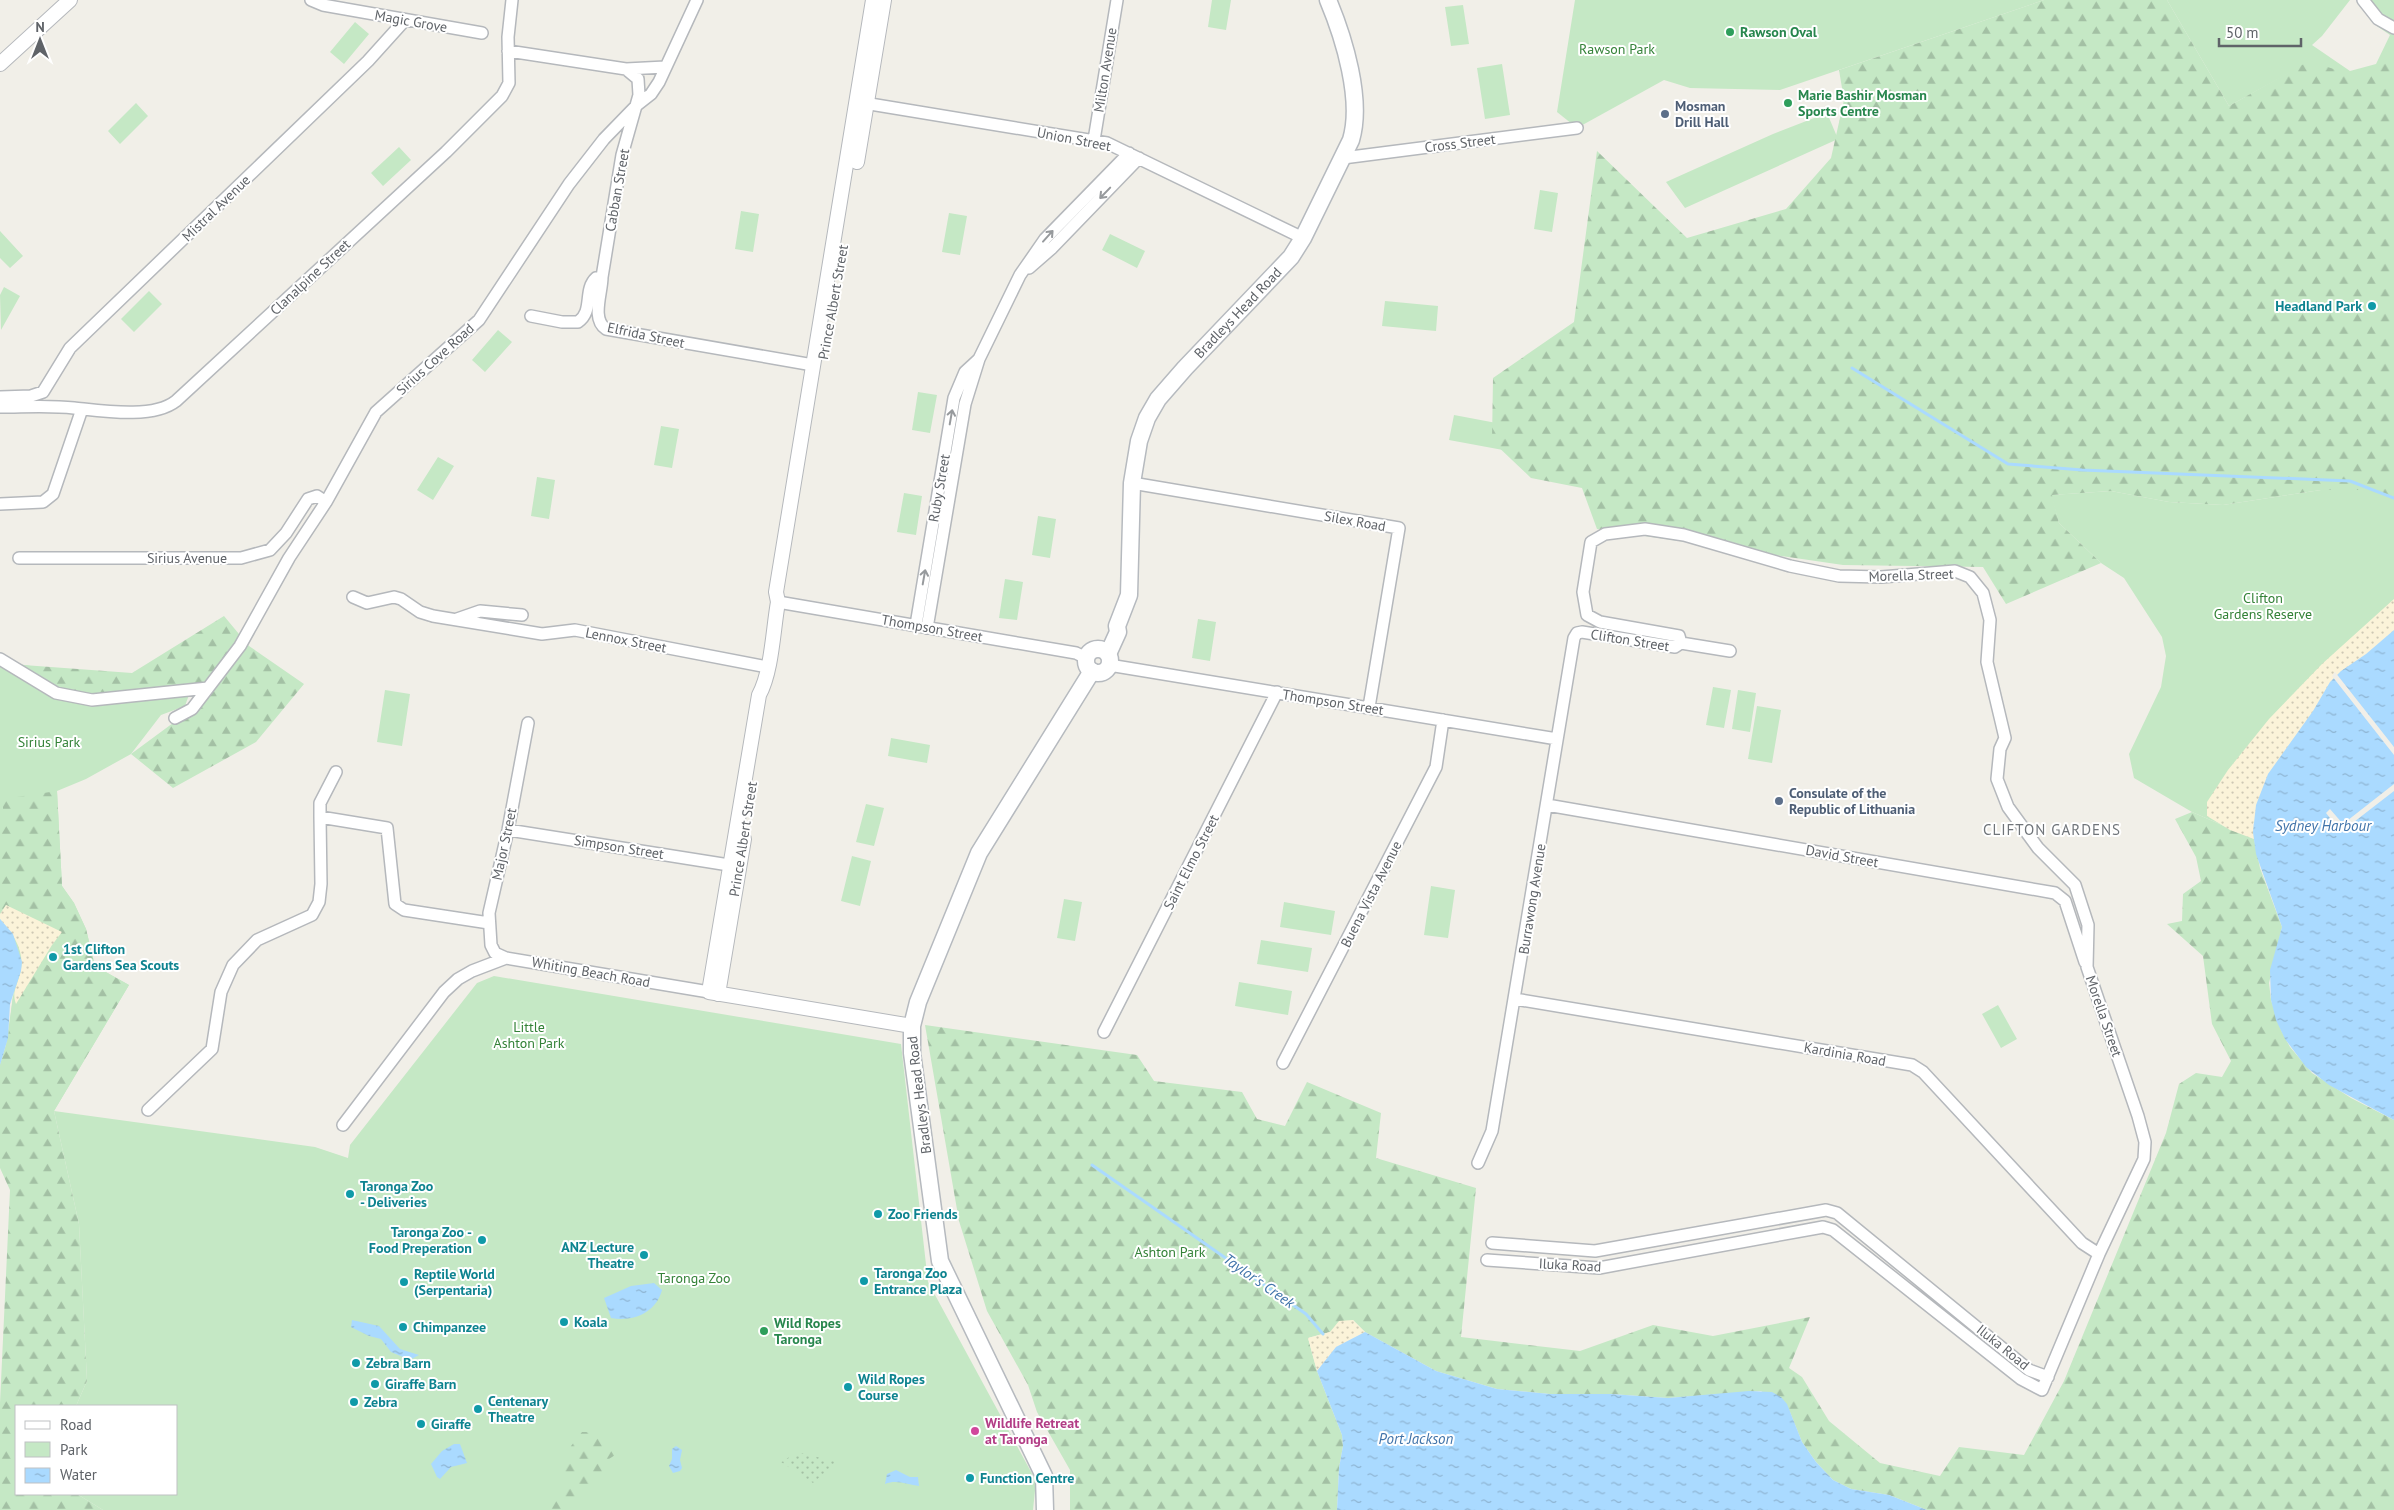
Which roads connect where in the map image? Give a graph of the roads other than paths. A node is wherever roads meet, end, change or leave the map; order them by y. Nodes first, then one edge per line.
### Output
1 (70, 0) edge
2 (311, 0) edge
3 (512, 0) edge
4 (697, 0) edge
5 (874, 0) edge
6 (884, 0) edge
7 (1117, 0) edge
8 (1328, 0) edge
9 (2363, 0) edge
10 (405, 20) junction
11 (2394, 28) edge
12 (482, 33) dead end
13 (508, 51) junction
14 (0, 64) edge
15 (665, 67) junction
16 (626, 69) junction
17 (862, 102) junction
18 (637, 105) junction
19 (1577, 128) dead end
20 (1094, 140) junction
21 (1134, 155) junction
22 (1343, 158) junction
23 (1303, 238) junction
24 (602, 277) junction
25 (531, 316) dead end
26 (814, 365) junction
27 (0, 396) edge
28 (0, 407) edge
29 (82, 409) junction
30 (1132, 483) junction
31 (326, 502) junction
32 (0, 504) edge
33 (1591, 542) joint
34 (19, 558) dead end
35 (353, 597) dead end
36 (778, 602) junction
37 (522, 615) dead end
38 (455, 619) junction
39 (921, 626) junction
40 (1577, 633) joint
41 (1681, 642) junction
42 (1730, 650) dead end
43 (0, 659) edge
44 (1098, 659) junction
45 (767, 666) junction
46 (764, 685) junction
47 (208, 688) junction
48 (1278, 692) junction
49 (1368, 707) junction
50 (175, 718) dead end
51 (1444, 720) junction
52 (528, 723) dead end
53 (1557, 739) junction
54 (336, 772) dead end
55 (1547, 805) junction
56 (320, 817) junction
57 (508, 830) junction
58 (729, 865) junction
59 (489, 923) junction
60 (506, 958) junction
61 (2087, 968) junction
62 (713, 993) junction
63 (1515, 999) junction
64 (912, 1026) junction
65 (1104, 1032) dead end
66 (1283, 1063) dead end
67 (148, 1110) dead end
68 (343, 1125) dead end
69 (1478, 1163) dead end
70 (1492, 1243) dead end
71 (2100, 1254) junction
72 (1487, 1260) dead end
73 (2048, 1377) junction
74 (1045, 1510) edge

1 - 14 street
2 - 10 street, Magic Grove
3 - 13 street, Clanalpine Street
4 - 15 street, Sirius Cove Road
5 - 17 street, Prince Albert Street
6 - 17 street, Prince Albert Street
7 - 20 street, Milton Avenue
8 - 22 main road, Bradleys Head Road
9 - 11 street
10 - 12 street, Magic Grove
10 - 27 street, Mistral Avenue
13 - 16 street
13 - 29 street, Clanalpine Street
15 - 16 street
15 - 18 street, Sirius Cove Road
16 - 18 street
17 - 20 street, Union Street
17 - 26 street, Prince Albert Street
17 - 36 street, Prince Albert Street
18 - 24 street, Cabban Street
18 - 31 street, Sirius Cove Road
19 - 22 street, Cross Street
20 - 21 street, Union Street
21 - 23 street, Union Street
21 - 39 street, Ruby Street
22 - 23 main road, Bradleys Head Road
23 - 30 main road, Bradleys Head Road
24 - 25 street
24 - 26 street, Elfrida Street
26 - 36 street, Prince Albert Street
28 - 29 street, Clanalpine Street
29 - 32 street
30 - 44 main road, Bradleys Head Road
30 - 49 street, Silex Road
31 - 34 street, Sirius Avenue
31 - 47 street, Sirius Cove Road
33 - 41 street, Clifton Street
33 - 61 street, Morella Street
35 - 38 street, Lennox Street
36 - 39 street, Thompson Street
36 - 45 street, Prince Albert Street
37 - 38 street, Lennox Street
38 - 45 street, Lennox Street
39 - 44 street, Thompson Street
40 - 41 street, Clifton Street
40 - 53 street, Burrawong Avenue
41 - 42 street, Clifton Street
43 - 47 street
44 - 48 street, Thompson Street
44 - 64 main road, Bradleys Head Road
45 - 46 street, Prince Albert Street
46 - 58 street, Prince Albert Street
46 - 62 street, Prince Albert Street
47 - 50 street, Sirius Cove Road
48 - 49 street, Thompson Street
48 - 65 street, Saint Elmo Street
49 - 51 street, Thompson Street
51 - 53 street, Thompson Street
51 - 66 street, Buena Vista Avenue
52 - 57 street, Major Street
53 - 55 street, Burrawong Avenue
54 - 56 street
55 - 61 street, David Street
55 - 63 street, Burrawong Avenue
56 - 59 street
56 - 67 street
57 - 58 street, Simpson Street
57 - 59 street, Major Street
58 - 62 street, Prince Albert Street
59 - 60 street, Major Street
60 - 62 street, Whiting Beach Road
60 - 68 street
61 - 71 street, Morella Street
62 - 64 street, Whiting Beach Road
63 - 69 street, Burrawong Avenue
63 - 71 street, Kardinia Road
64 - 74 main road, Bradleys Head Road
70 - 73 street, Iluka Road
71 - 73 street, Morella Street
72 - 73 street, Iluka Road

